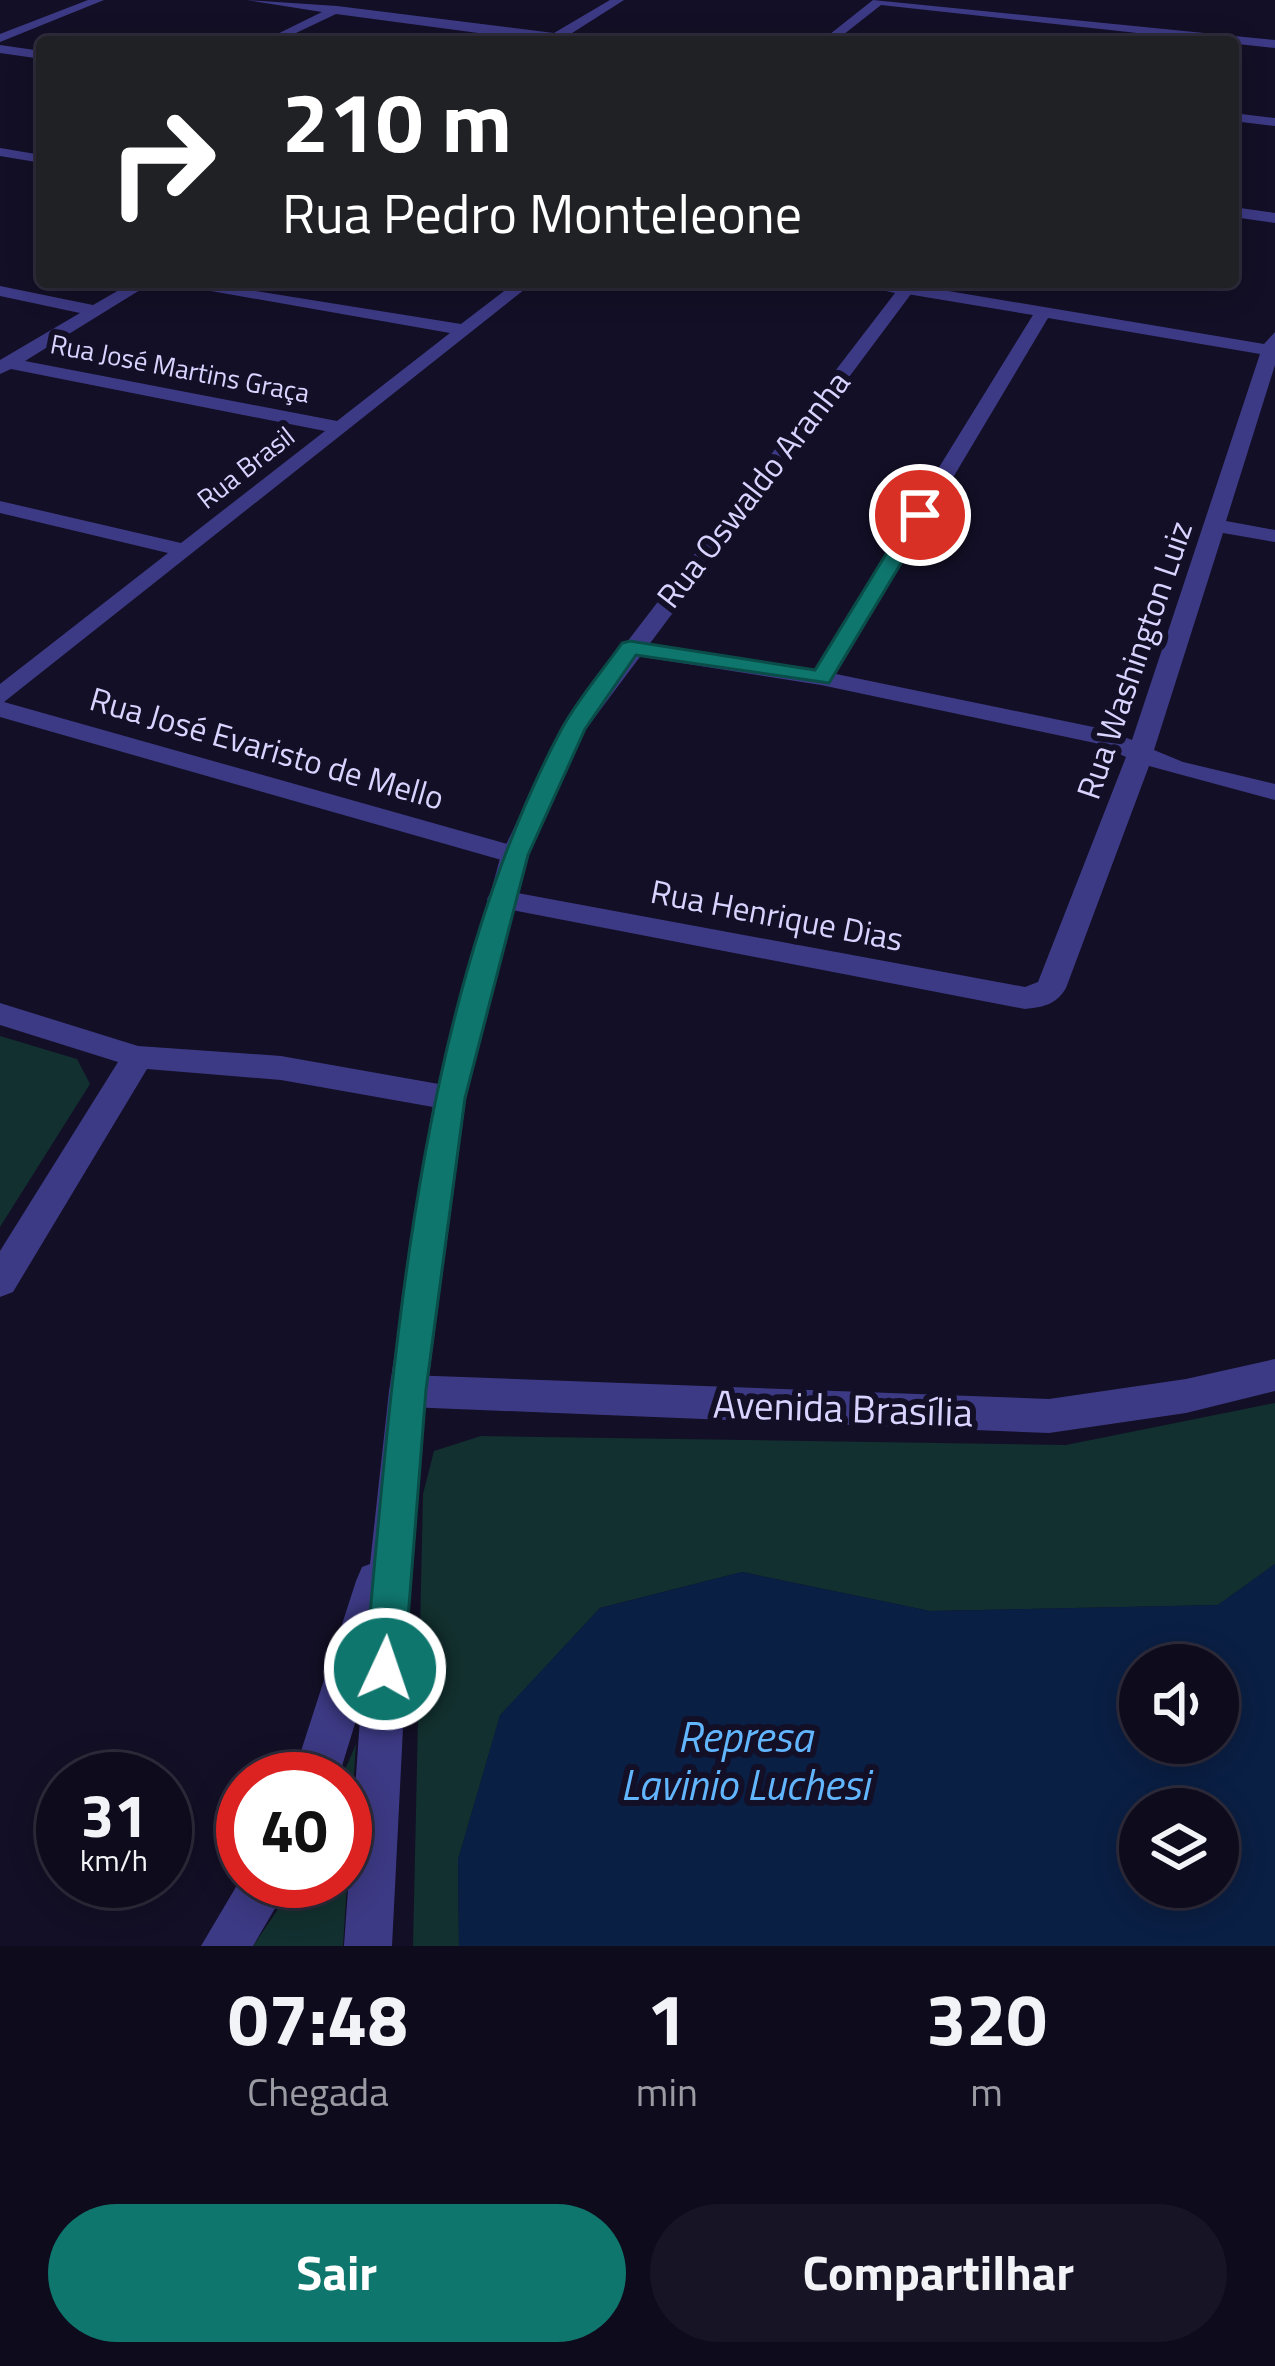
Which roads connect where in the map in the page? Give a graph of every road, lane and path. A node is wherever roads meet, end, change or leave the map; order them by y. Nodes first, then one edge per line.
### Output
1 (98, 0) edge
2 (252, 0) edge
3 (358, 0) edge
4 (618, 0) edge
5 (868, 0) edge
6 (879, 0) edge
7 (336, 10) junction
8 (1125, 14) dead end
9 (1114, 27) junction
10 (279, 36) edge
11 (531, 36) edge
12 (558, 36) edge
13 (834, 36) edge
14 (1107, 36) edge
15 (1199, 36) edge
16 (0, 38) edge
17 (1239, 40) edge
18 (1275, 44) edge
19 (0, 49) edge
20 (36, 54) edge
21 (1239, 118) edge
22 (1275, 122) edge
23 (36, 149) edge
24 (0, 152) edge
25 (20, 156) junction
26 (36, 158) edge
27 (1239, 213) edge
28 (1275, 218) edge
29 (135, 288) edge
30 (205, 288) edge
31 (518, 288) edge
32 (908, 288) edge
33 (925, 288) edge
34 (0, 290) edge
35 (95, 311) junction
36 (1044, 311) junction
37 (464, 330) junction
38 (1274, 346) edge
39 (4, 365) edge
40 (340, 428) junction
41 (0, 507) edge
42 (1215, 525) junction
43 (1275, 536) edge
44 (184, 550) junction
45 (630, 648) junction
46 (821, 678) junction
47 (0, 696) edge
48 (0, 709) edge
49 (1141, 755) junction
50 (1275, 792) edge
51 (515, 855) junction
52 (501, 899) junction
53 (1040, 997) joint
54 (0, 1014) edge
55 (138, 1057) junction
56 (450, 1098) junction
57 (0, 1282) edge
58 (1275, 1375) edge
59 (408, 1390) junction
60 (393, 1530) junction
61 (323, 1752) edge
62 (250, 1908) edge
63 (225, 1946) edge
64 (368, 1946) edge

1 - 16 street
2 - 7 street
3 - 7 street
4 - 12 street
5 - 6 street
6 - 9 street
6 - 13 street
7 - 10 street
7 - 11 street
8 - 9 street
9 - 14 street
9 - 15 street
17 - 18 street
19 - 20 street
21 - 22 street
23 - 25 street
24 - 25 street
25 - 26 street
27 - 28 street
29 - 35 street
30 - 37 street
31 - 37 street, Rua Brasil
32 - 45 street, Rua Oswaldo Aranha
33 - 36 street
34 - 35 street
35 - 39 street
36 - 38 street
36 - 46 street
37 - 40 street, Rua Brasil
38 - 42 street, Rua Washington Luiz
39 - 40 street, Rua José Martins Graça
40 - 44 street, Rua Brasil
41 - 44 street
42 - 43 street
42 - 49 street, Rua Washington Luiz
44 - 47 street, Rua Brasil
45 - 46 street
45 - 51 street, Rua Oswaldo Aranha
46 - 49 street
48 - 51 street, Rua José Evaristo de Mello
49 - 50 street
49 - 53 street, Rua Washington Luiz
51 - 52 street, Rua Oswaldo Aranha
52 - 53 street, Rua Henrique Dias
52 - 56 street, Rua Oswaldo Aranha
54 - 55 street
55 - 56 street
55 - 57 street
56 - 59 street, Rua Oswaldo Aranha
58 - 59 street, Avenida Brasília
59 - 60 street, Rua Oswaldo Aranha
60 - 61 street, Rua Oswaldo Aranha
60 - 64 street, Rua Oswaldo Aranha
62 - 63 street

